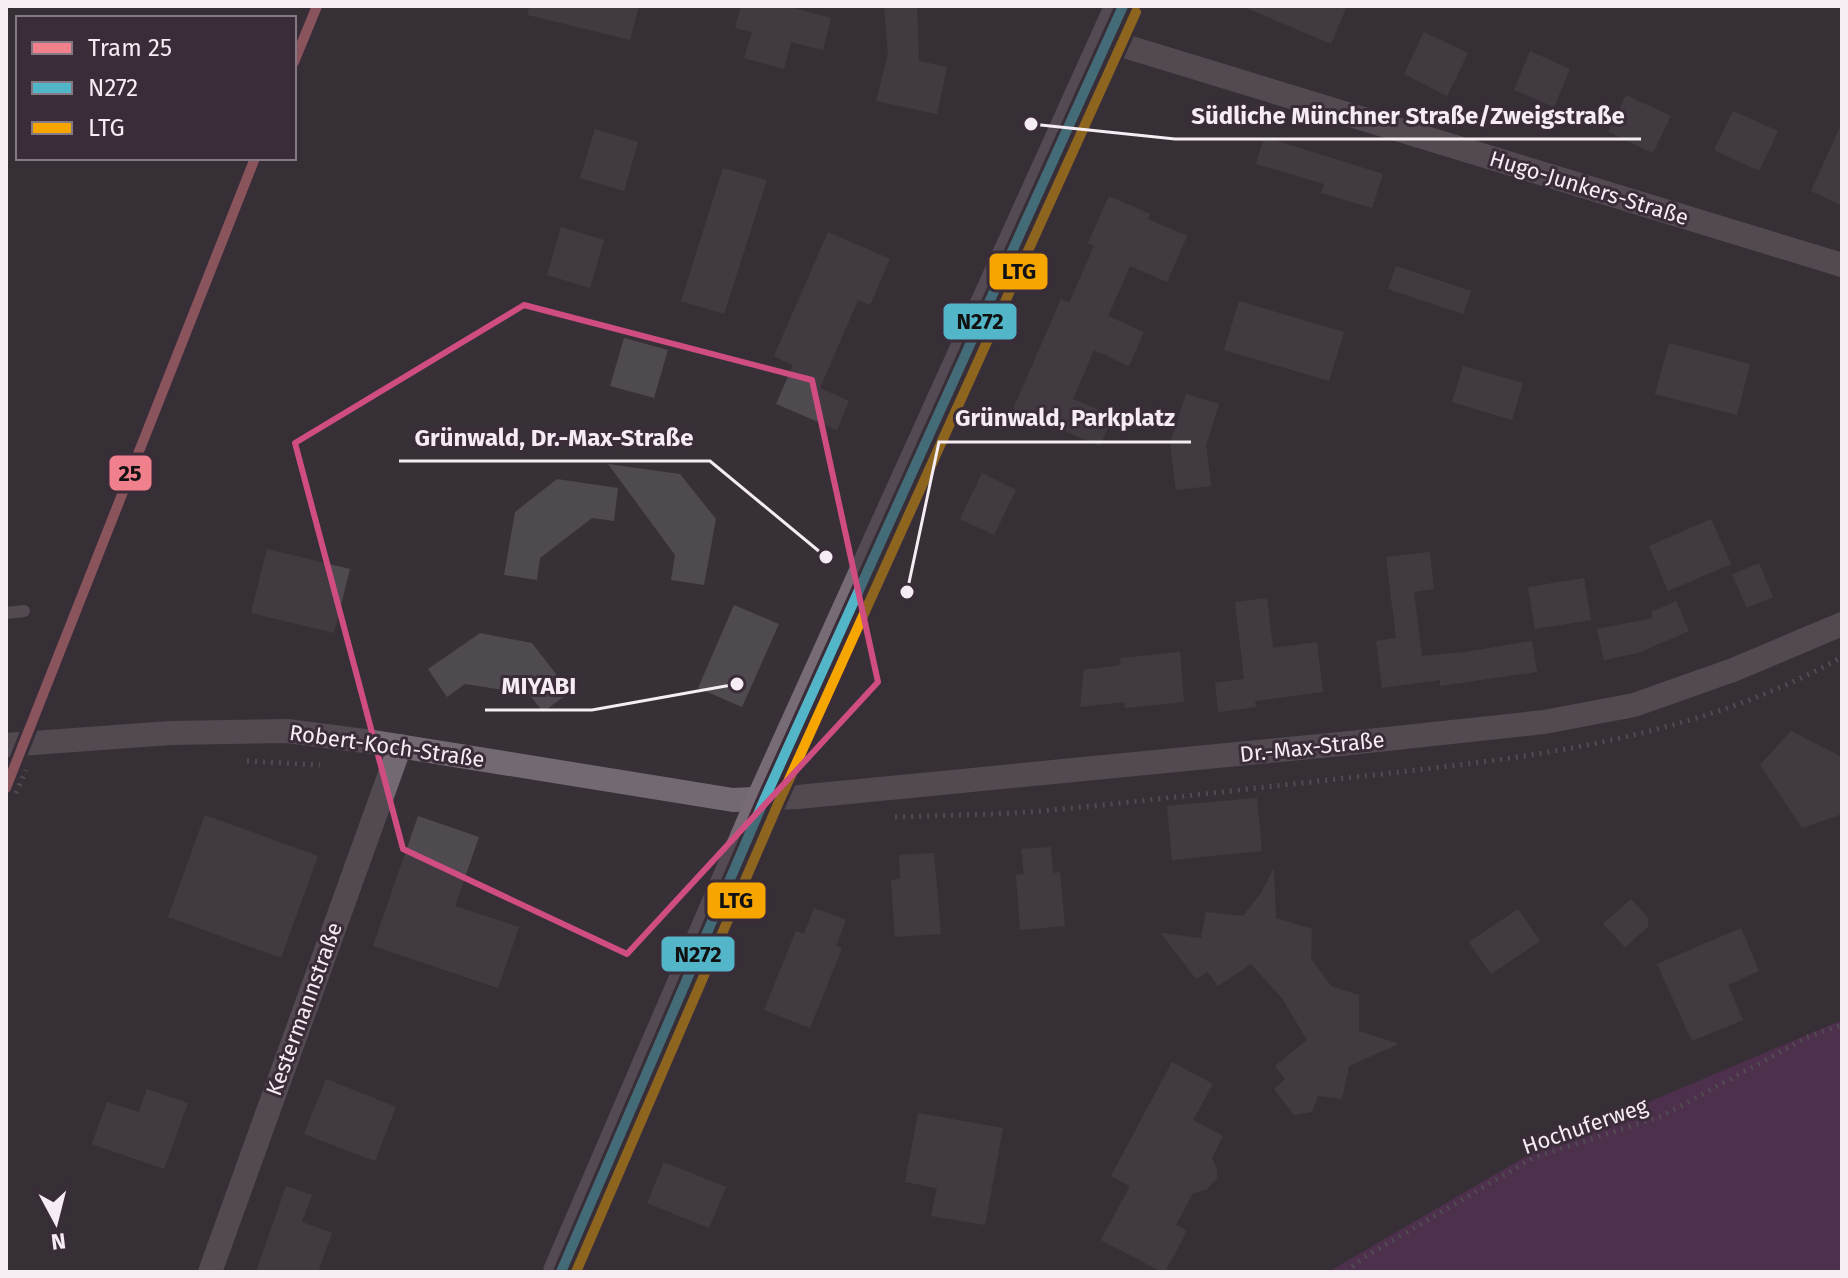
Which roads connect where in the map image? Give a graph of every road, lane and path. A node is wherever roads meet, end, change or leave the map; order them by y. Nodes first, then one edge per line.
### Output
1 (1123, 6) edge
2 (1108, 41) junction
3 (1842, 265) edge
4 (24, 611) dead end
5 (6, 613) edge
6 (1842, 624) edge
7 (6, 745) edge
8 (400, 746) junction
9 (235, 761) dead end
10 (322, 765) dead end
11 (39, 770) dead end
12 (11, 773) dead end
13 (765, 798) junction
14 (1842, 1025) edge
15 (210, 1272) edge
16 (561, 1272) edge
17 (1346, 1272) edge

1 - 2 main road
2 - 3 street, Hugo-Junkers-Straße
2 - 13 main road
4 - 5 lane
6 - 13 street, Dr.-Max-Straße
7 - 8 street, Robert-Koch-Straße
8 - 13 street, Robert-Koch-Straße
8 - 15 street, Kestermannstraße
9 - 10 path
11 - 12 path
13 - 16 main road
14 - 17 path, Hochuferweg

